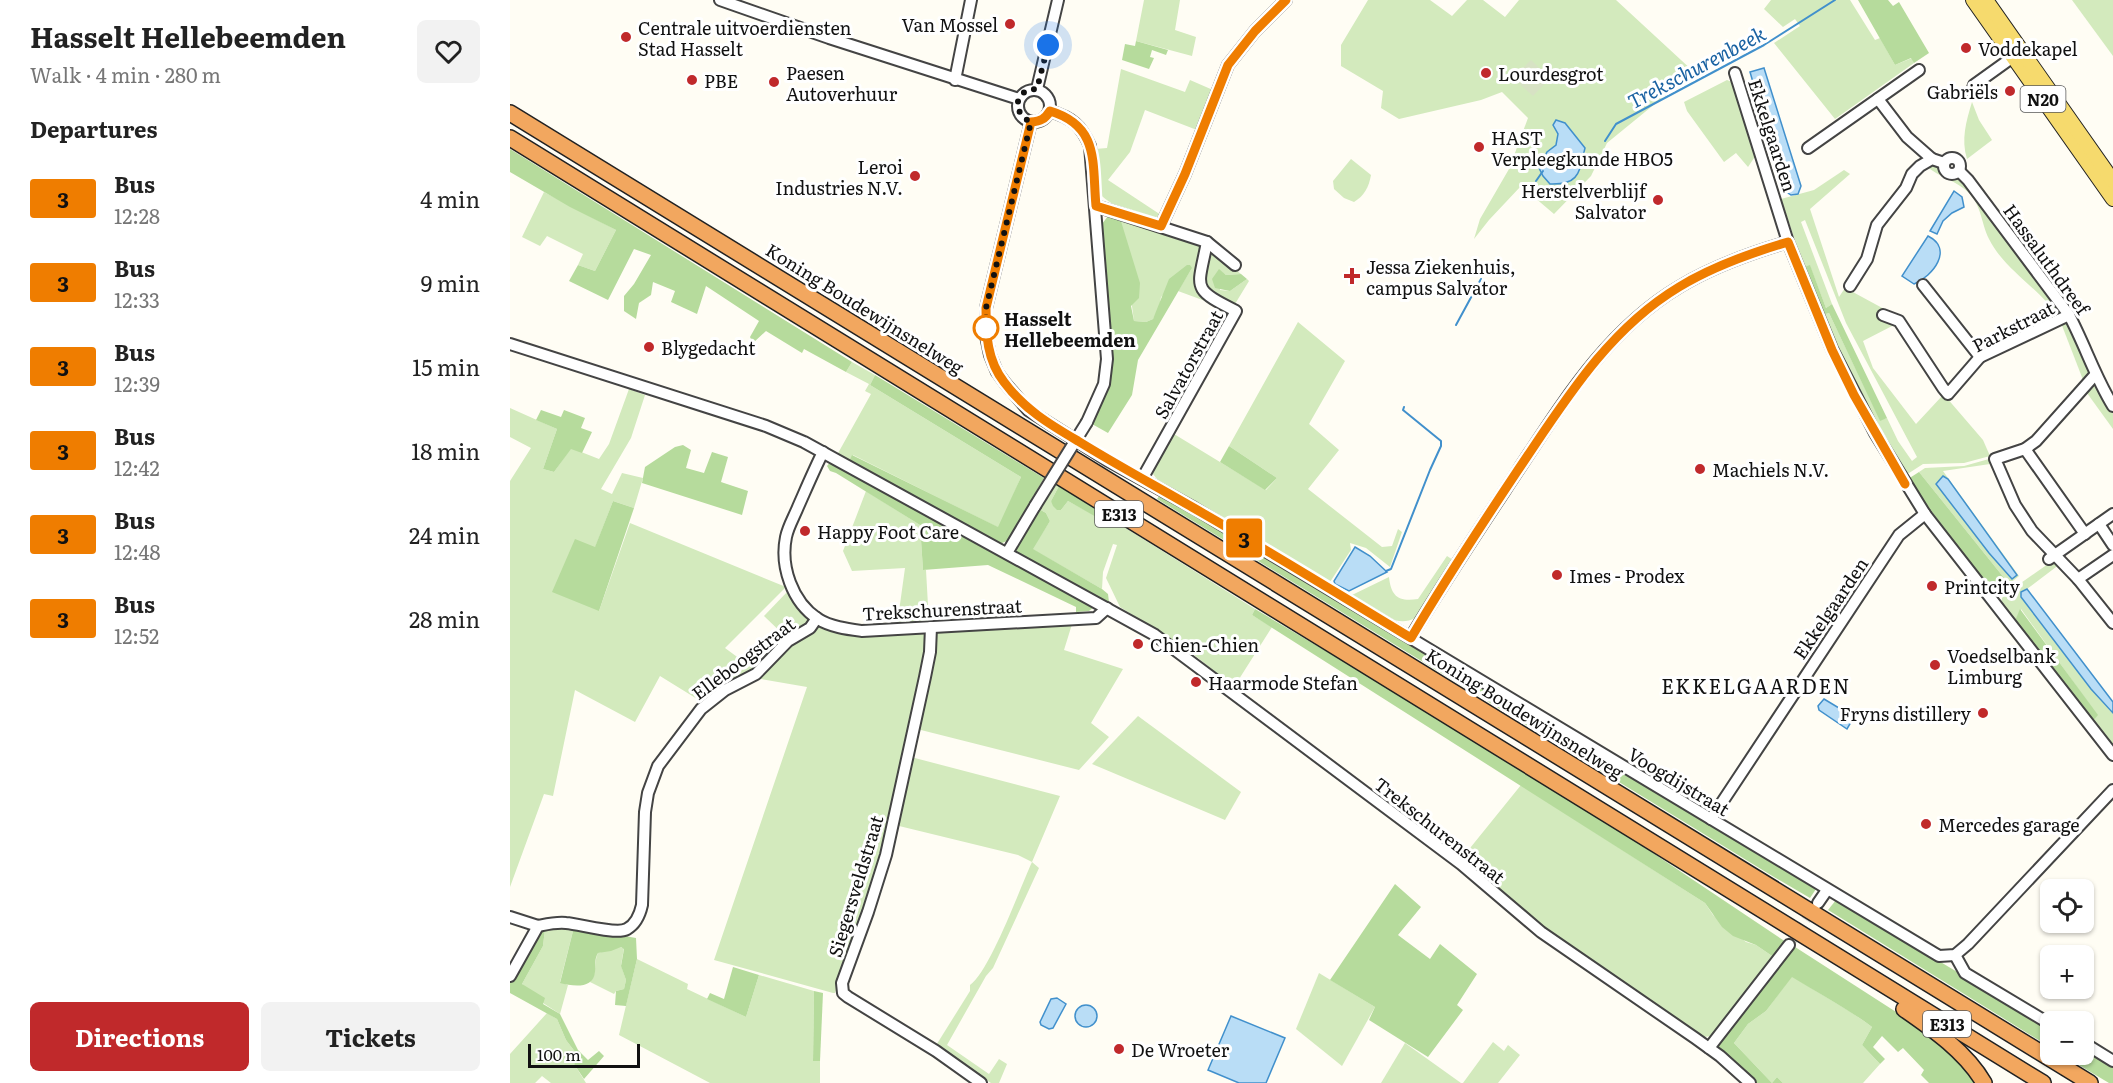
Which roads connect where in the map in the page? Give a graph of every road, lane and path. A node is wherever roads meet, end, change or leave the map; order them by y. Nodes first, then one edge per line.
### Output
1 (720, 0) edge
2 (971, 0) edge
3 (1058, 0) edge
4 (1286, 0) edge
5 (1973, 0) edge
6 (1986, 0) edge
7 (2013, 57) junction
8 (1919, 70) dead end
9 (1735, 73) dead end
10 (955, 80) junction
11 (1037, 89) junction
12 (1972, 91) dead end
13 (1019, 99) junction
14 (1878, 99) junction
15 (1050, 111) junction
16 (510, 113) edge
17 (1031, 122) junction
18 (510, 138) edge
19 (1808, 148) dead end
20 (1932, 159) junction
21 (2113, 181) edge
22 (2113, 199) edge
23 (1096, 206) junction
24 (1161, 226) junction
25 (1207, 242) junction
26 (1788, 242) junction
27 (1235, 265) dead end
28 (1923, 285) dead end
29 (1850, 286) dead end
30 (1883, 315) dead end
31 (2069, 315) junction
32 (510, 344) edge
33 (1980, 357) junction
34 (2095, 375) junction
35 (2113, 406) edge
36 (2025, 449) junction
37 (822, 452) junction
38 (1142, 479) junction
39 (1925, 514) junction
40 (2113, 514) edge
41 (2099, 524) junction
42 (2085, 534) junction
43 (2113, 545) edge
44 (1007, 553) junction
45 (2113, 555) edge
46 (2052, 557) junction
47 (2078, 579) junction
48 (1107, 608) junction
49 (817, 618) junction
50 (2113, 623) edge
51 (931, 627) junction
52 (1411, 638) junction
53 (2113, 755) edge
54 (2113, 790) edge
55 (1711, 819) junction
56 (1827, 890) junction
57 (1818, 903) tunnel mouth
58 (510, 917) edge
59 (538, 926) junction
60 (1789, 945) tunnel mouth
61 (1955, 955) junction
62 (1851, 965) junction
63 (510, 976) edge
64 (2040, 1018) edge
65 (1709, 1048) junction
66 (2094, 1049) edge
67 (2113, 1061) edge
68 (981, 1083) edge
69 (1750, 1083) edge
70 (1984, 1083) edge
71 (2043, 1083) edge
72 (2090, 1083) edge

1 - 10 street
2 - 10 street
3 - 11 street
4 - 24 street
5 - 7 main road, N20
6 - 21 main road, N20
7 - 12 street
7 - 22 main road, N20
8 - 14 street
9 - 26 street, Ekkelgaarden
10 - 13 street
11 - 13 street
11 - 15 street
13 - 17 street
14 - 19 street
14 - 20 street
15 - 17 street
15 - 23 street
16 - 72 highway, Koning Boudewijnsnelweg / E313
17 - 38 street, Voogdijstraat
18 - 62 highway, E313
20 - 29 street
20 - 31 street, Hassaluthdreef
23 - 24 street
23 - 44 street, bridge
24 - 25 street
25 - 27 street
25 - 38 street, Salvatorstraat
26 - 39 street, Ekkelgaarden
26 - 52 street
28 - 33 street
30 - 33 street, Parkstraat
31 - 33 street, Parkstraat
31 - 34 street, Hassaluthdreef
32 - 37 street, Trekschurenstraat
34 - 35 street, Hassaluthdreef
34 - 36 street
36 - 42 street
36 - 46 street
37 - 44 street, Trekschurenstraat
37 - 49 street, Trekschurenstraat
38 - 52 street, Voogdijstraat
39 - 53 street, Ekkelgaarden
39 - 55 street, Ekkelgaarden
40 - 41 street
41 - 42 street
41 - 43 street
42 - 46 street
44 - 48 street, Trekschurenstraat
45 - 47 street
46 - 47 street
47 - 50 street
48 - 51 street, Trekschurenstraat
48 - 65 street, Trekschurenstraat
49 - 51 street, Trekschurenstraat
49 - 59 street, Elleboogstraat
51 - 68 street, Siegersveldstraat
52 - 55 street, Voogdijstraat
54 - 61 street
55 - 56 street, Voogdijstraat
56 - 57 street
56 - 61 street, Voogdijstraat
58 - 59 street
59 - 63 street
60 - 65 street
61 - 64 street
62 - 70 highway
62 - 71 highway, E313
65 - 69 street, Trekschurenstraat
66 - 67 street

